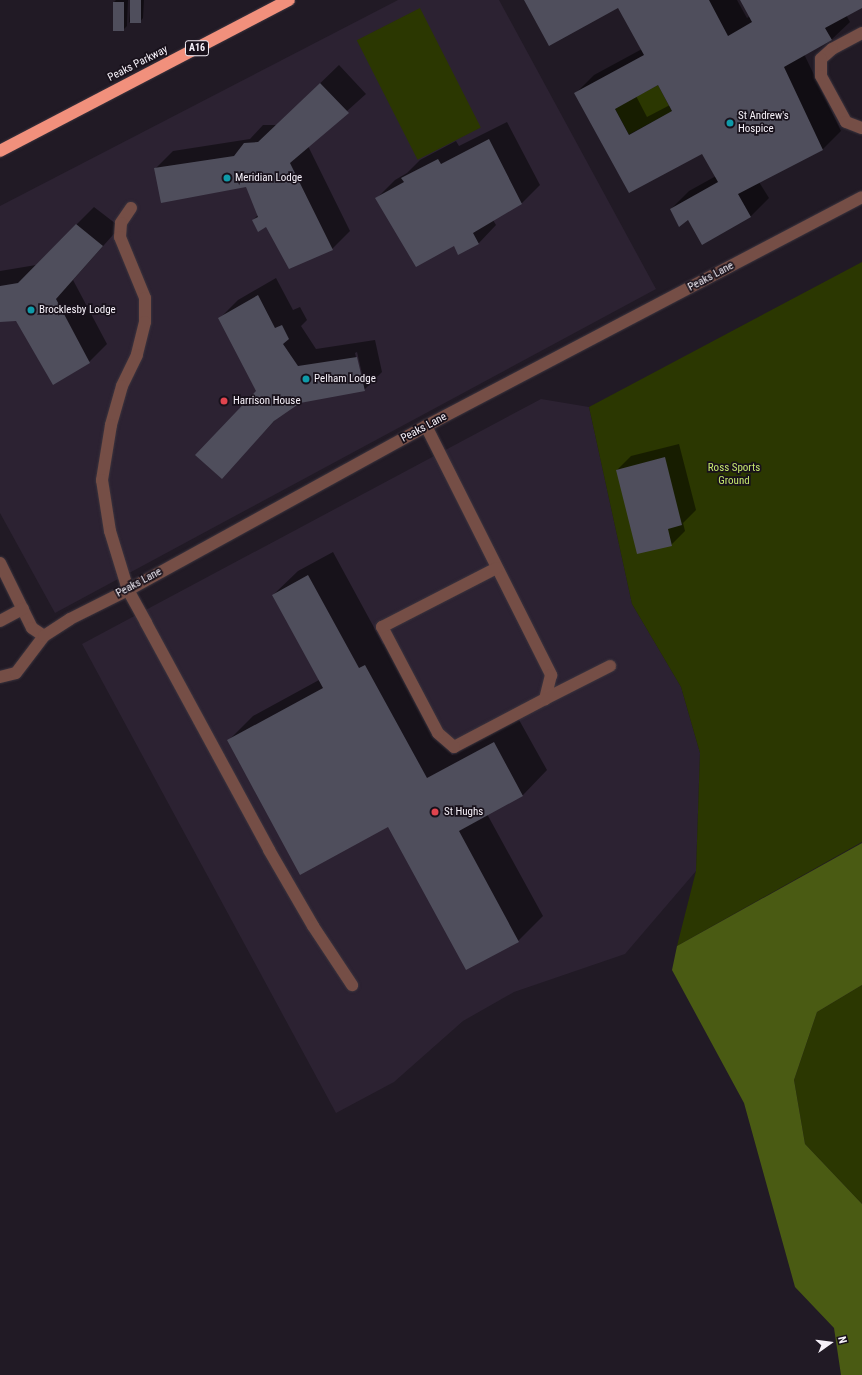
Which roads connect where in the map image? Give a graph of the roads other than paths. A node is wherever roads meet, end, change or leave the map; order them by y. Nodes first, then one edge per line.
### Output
1 (289, 0) edge
2 (862, 33) edge
3 (862, 128) edge
4 (0, 151) edge
5 (862, 197) edge
6 (131, 208) dead end
7 (426, 426) junction
8 (0, 563) edge
9 (497, 568) junction
10 (128, 590) junction
11 (23, 609) junction
12 (0, 621) edge
13 (44, 636) junction
14 (610, 666) dead end
15 (0, 677) edge
16 (545, 699) junction
17 (352, 985) dead end

1 - 4 highway, Peaks Parkway / A16
2 - 3 street
5 - 7 street, Peaks Lane
6 - 10 street
7 - 9 street
7 - 10 street, Peaks Lane
8 - 11 street
9 - 16 street
9 - 16 street
10 - 13 street, Peaks Lane
10 - 17 street
11 - 12 street
11 - 13 street
13 - 15 street, Peaks Lane
14 - 16 street

